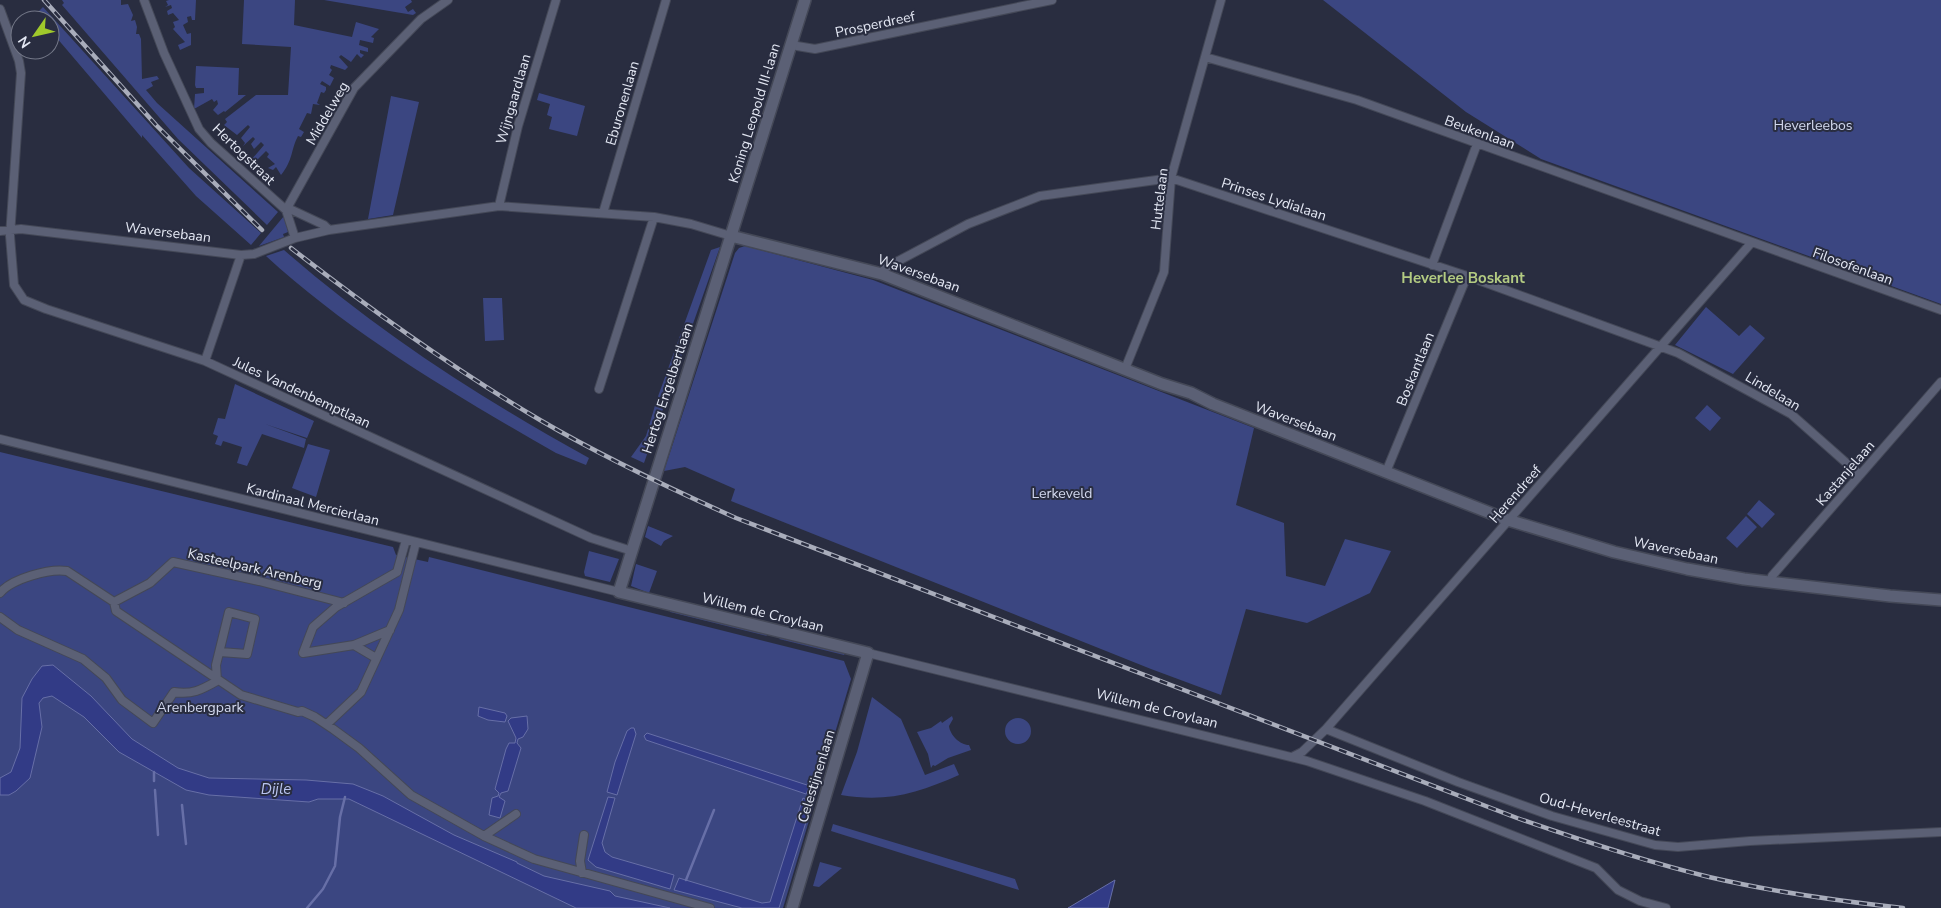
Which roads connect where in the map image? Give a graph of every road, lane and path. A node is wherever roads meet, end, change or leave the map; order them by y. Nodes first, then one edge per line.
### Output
1 (144, 0) edge
2 (448, 0) edge
3 (556, 0) edge
4 (666, 0) edge
5 (805, 0) edge
6 (1052, 0) edge
7 (1221, 0) edge
8 (0, 9) edge
9 (2, 19) edge
10 (791, 45) junction
11 (1205, 57) junction
12 (1477, 144) junction
13 (1172, 178) junction
14 (499, 206) junction
15 (286, 210) junction
16 (603, 213) junction
17 (654, 217) junction
18 (10, 230) junction
19 (329, 230) junction
20 (0, 231) edge
21 (731, 236) junction
22 (295, 238) junction
23 (1743, 240) joint
24 (1755, 244) junction
25 (241, 255) junction
26 (1432, 265) junction
27 (882, 274) junction
28 (1467, 276) junction
29 (1941, 310) edge
30 (1662, 347) junction
31 (205, 361) junction
32 (1125, 369) junction
33 (1941, 382) edge
34 (599, 389) dead end
35 (0, 439) edge
36 (1386, 472) junction
37 (1860, 475) junction
38 (1508, 520) junction
39 (406, 540) junction
40 (416, 542) junction
41 (632, 551) junction
42 (398, 572) junction
43 (408, 575) junction
44 (1770, 582) junction
45 (619, 592) junction
46 (0, 593) edge
47 (1941, 600) edge
48 (114, 602) junction
49 (344, 603) junction
50 (0, 617) edge
51 (390, 630) junction
52 (354, 645) junction
53 (220, 652) junction
54 (868, 653) junction
55 (376, 658) junction
56 (217, 681) junction
57 (327, 724) junction
58 (1326, 729) junction
59 (1292, 757) junction
60 (516, 814) dead end
61 (1941, 832) edge
62 (584, 835) dead end
63 (484, 836) junction
64 (582, 873) junction
65 (710, 908) edge
66 (792, 908) edge
67 (1666, 908) edge

1 - 15 street, Hertogstraat
2 - 15 street, Middelweg
3 - 14 street, Wijngaardlaan
4 - 16 street, Eburonenlaan
5 - 10 street, Koning Leopold III-laan
6 - 10 street, Prosperdreef
7 - 11 street, Huttelaan
8 - 9 street, Jules Vandenbemptlaan
9 - 18 street, Jules Vandenbemptlaan
10 - 21 street, Koning Leopold III-laan
11 - 12 street, Beukenlaan
11 - 13 street, Huttelaan
12 - 23 street, Beukenlaan
12 - 26 street
13 - 26 street, Prinses Lydialaan
13 - 27 street, Prinses Lydialaan
13 - 32 street, Huttelaan
14 - 16 street, Waversebaan
14 - 19 street, Waversebaan
15 - 19 street
15 - 22 street
16 - 17 street, Waversebaan
17 - 21 street, Waversebaan
17 - 34 street
18 - 20 street, Waversebaan
18 - 25 street, Waversebaan
18 - 31 street, Jules Vandenbemptlaan
19 - 22 street, Waversebaan
21 - 27 street, Waversebaan
21 - 41 street, Hertog Engelbertlaan
22 - 25 street, Waversebaan
23 - 24 street, Filosofenlaan
24 - 29 street, Filosofenlaan
24 - 30 street, Herendreef
25 - 31 street
26 - 28 street, Prinses Lydialaan
27 - 32 street, Waversebaan
28 - 30 street, Prinses Lydialaan
28 - 36 street, Boskantlaan
30 - 37 street, Lindelaan
30 - 38 street, Herendreef
31 - 41 street, Jules Vandenbemptlaan
32 - 36 street, Waversebaan
33 - 37 street, Kastanjelaan
35 - 39 street, Kardinaal Mercierlaan
36 - 38 street, Waversebaan
37 - 44 street, Kastanjelaan
38 - 44 street, Waversebaan
38 - 58 street, Herendreef
39 - 40 street, Kardinaal Mercierlaan
39 - 42 street
40 - 43 street
40 - 45 street, Kardinaal Mercierlaan
41 - 45 street, Hertog Engelbertlaan
42 - 43 street
42 - 49 street
43 - 51 street
44 - 47 street, Waversebaan
45 - 54 street, Willem de Croylaan
46 - 48 street
48 - 49 street, Kasteelpark Arenberg
48 - 56 street
49 - 52 street
50 - 56 street
51 - 52 street
51 - 55 street
52 - 55 street
53 - 53 street
53 - 56 street
54 - 59 street, Willem de Croylaan
54 - 66 street, Celestijnenlaan
55 - 57 street
56 - 57 street
57 - 63 street
58 - 59 street, Herendreef
58 - 61 street, Oud-Heverleestraat
59 - 67 street, Willem de Croylaan
60 - 63 street
62 - 64 street
63 - 64 street
64 - 65 street

